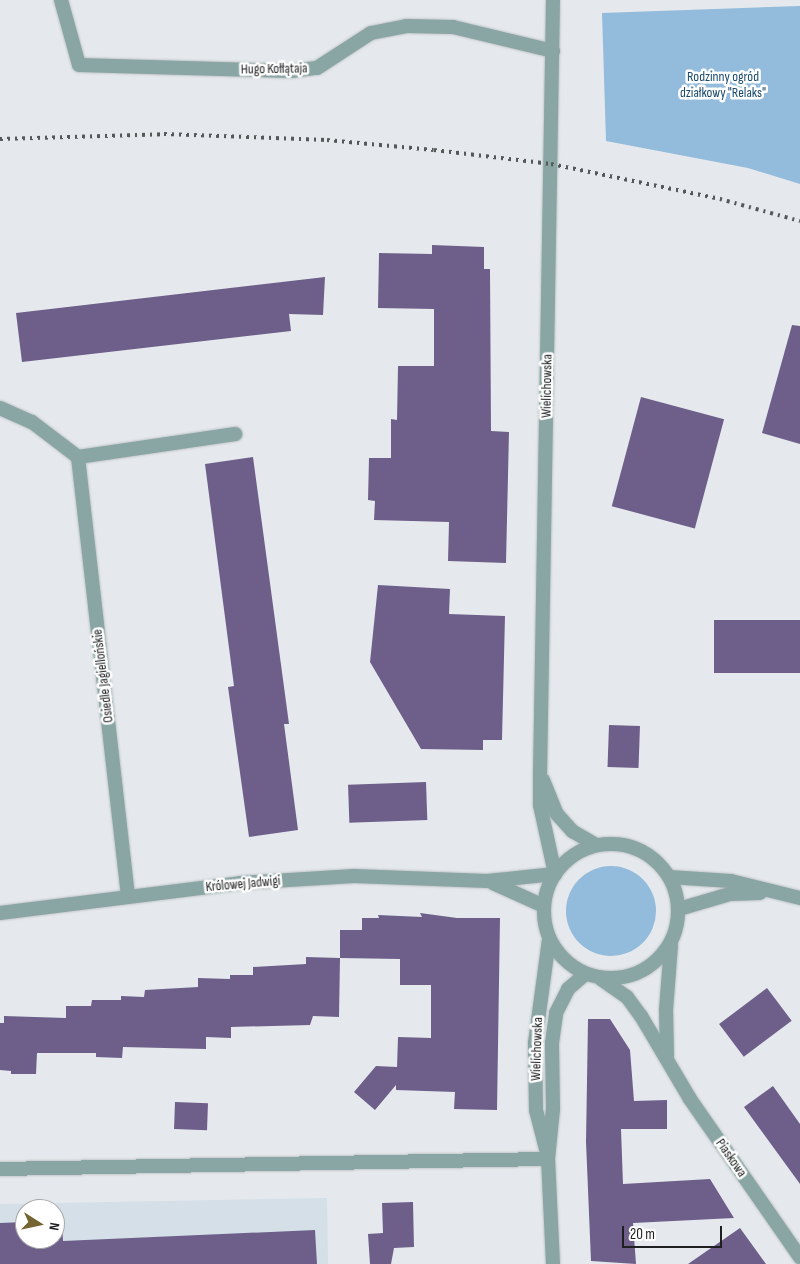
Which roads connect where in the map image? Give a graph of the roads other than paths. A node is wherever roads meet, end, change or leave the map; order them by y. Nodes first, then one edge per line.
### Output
1 (61, 0) edge
2 (553, 0) edge
3 (553, 51) junction
4 (0, 408) edge
5 (235, 434) dead end
6 (78, 457) junction
7 (540, 773) junction
8 (596, 845) junction
9 (555, 874) junction
10 (670, 877) junction
11 (487, 881) junction
12 (781, 893) junction
13 (128, 895) junction
14 (800, 898) edge
15 (544, 906) junction
16 (679, 909) junction
17 (0, 913) edge
18 (550, 939) junction
19 (672, 942) junction
20 (585, 974) junction
21 (601, 979) junction
22 (667, 1057) junction
23 (548, 1159) junction
24 (0, 1169) edge
25 (800, 1257) edge
26 (553, 1264) edge

1 - 3 street, Hugo Kołłątaja
2 - 3 street, Wielichowska
3 - 7 street, Wielichowska
4 - 6 street
5 - 6 street
6 - 13 street, Osiedle Jagiellońskie
7 - 8 street, Wielichowska
7 - 9 street, Wielichowska
8 - 9 street
8 - 10 street
9 - 11 street, Królowej Jadwigi
9 - 15 street
10 - 12 street
10 - 16 street
11 - 13 street, Królowej Jadwigi
11 - 15 street, Królowej Jadwigi
12 - 14 street
12 - 16 street
13 - 17 street, Królowej Jadwigi
15 - 18 street
16 - 19 street
18 - 20 street
18 - 23 street, Wielichowska
19 - 21 street
19 - 22 street, Piaskowa
20 - 21 street
20 - 23 street, Wielichowska
21 - 22 street, Piaskowa
22 - 25 street, Piaskowa
23 - 24 street
23 - 26 street, Wielichowska

